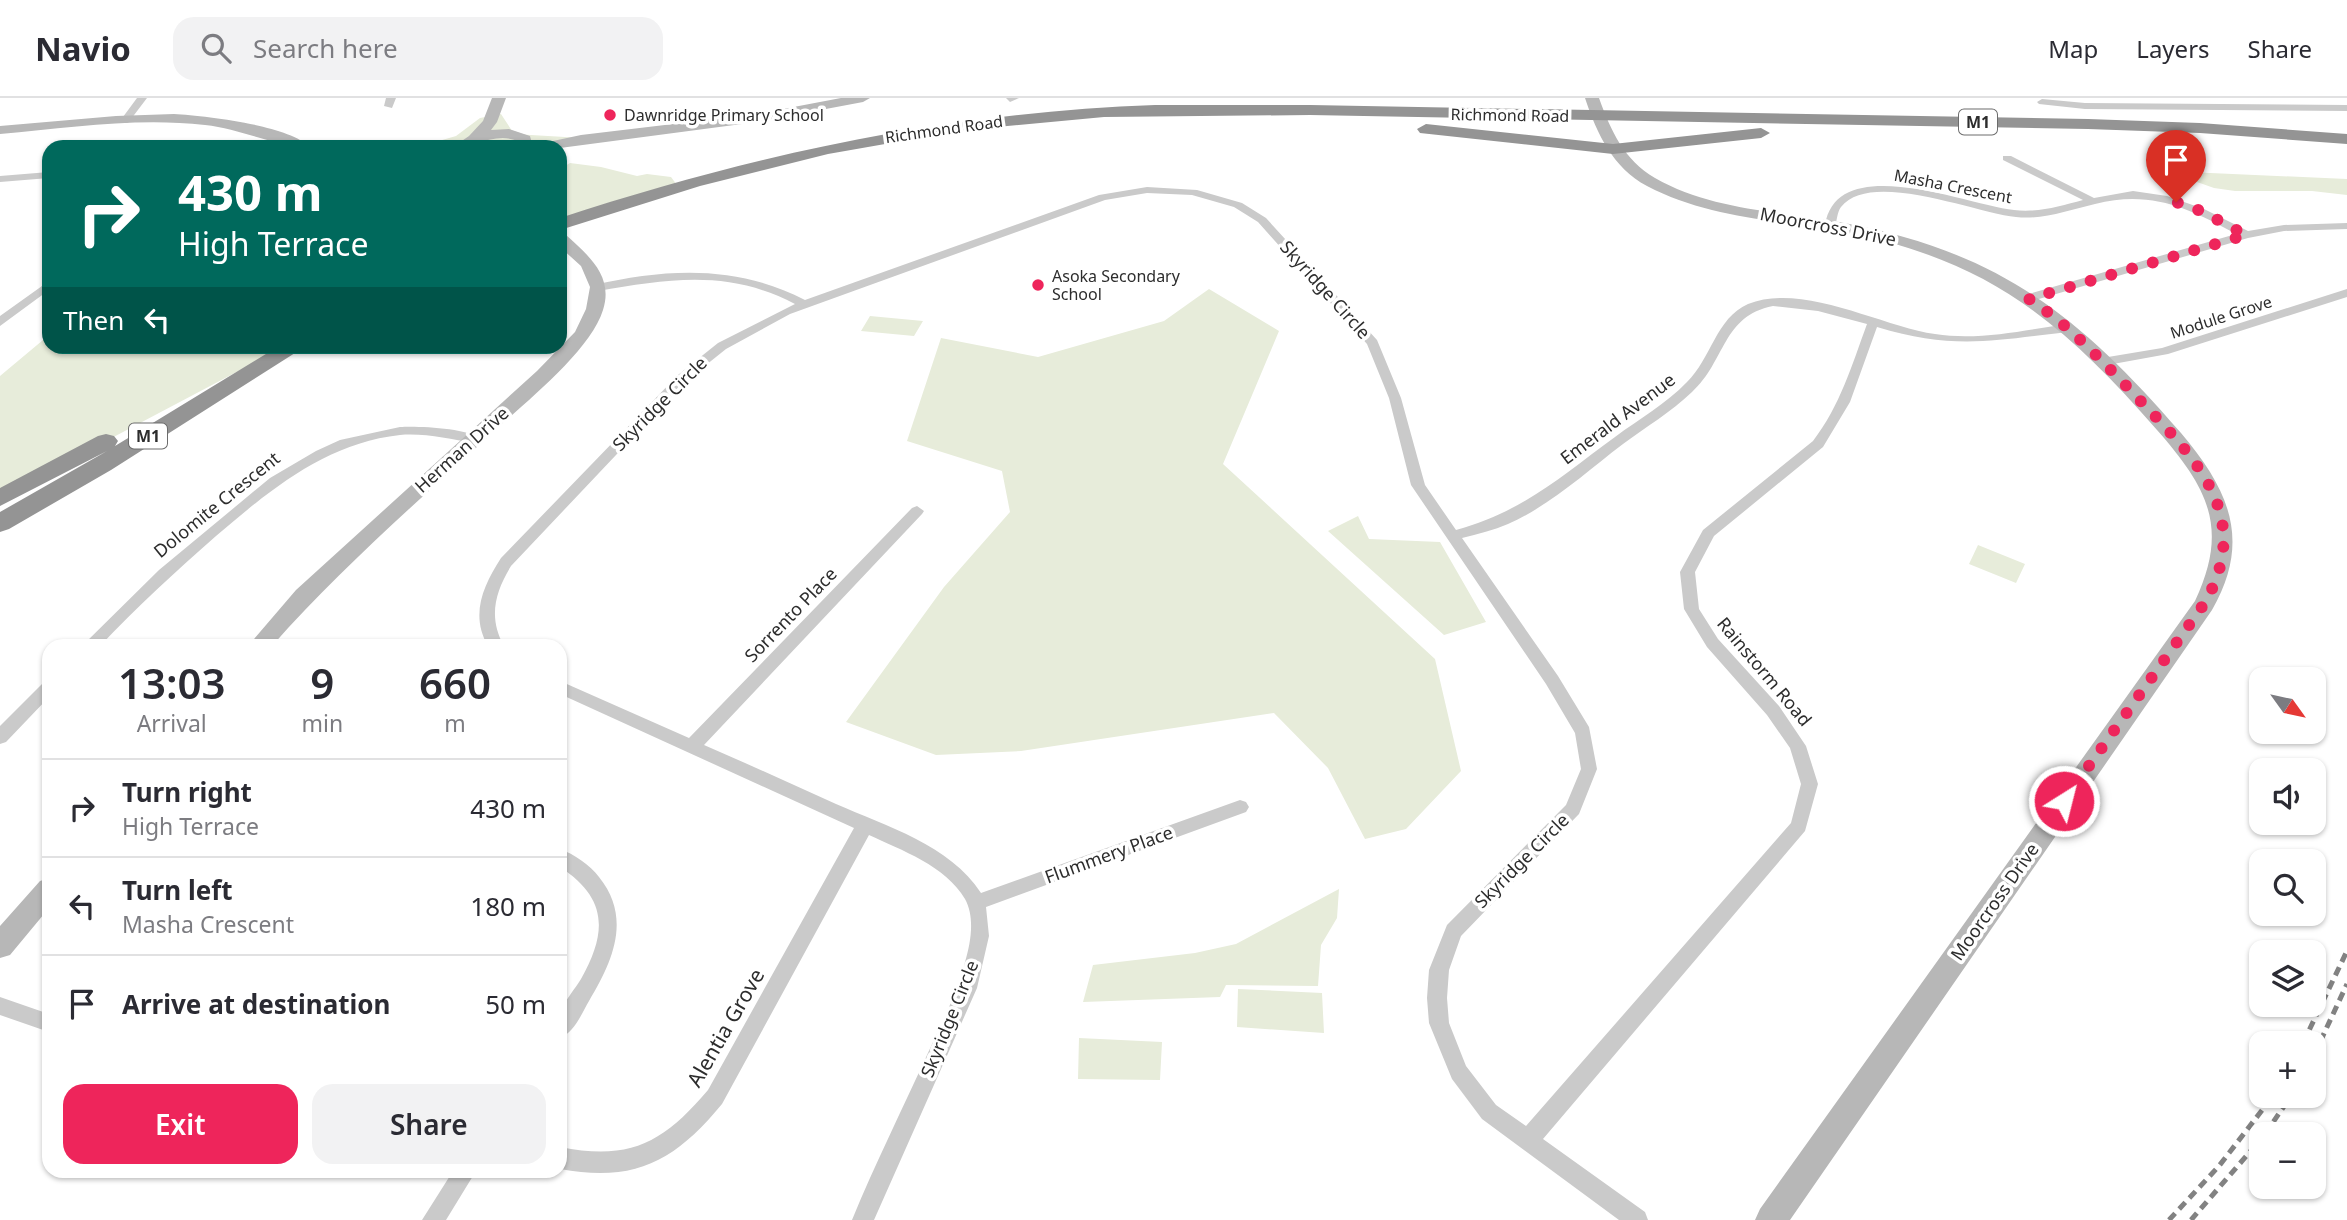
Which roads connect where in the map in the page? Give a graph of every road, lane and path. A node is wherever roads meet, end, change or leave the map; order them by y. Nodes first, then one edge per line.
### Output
1 (142, 98) edge
2 (863, 98) edge
3 (1570, 98) edge
4 (1620, 100) edge
5 (498, 102) edge
6 (2042, 102) dead end
7 (2347, 108) edge
8 (1165, 110) junction
9 (1292, 111) junction
10 (1598, 113) edge
11 (1776, 119) junction
12 (125, 121) junction
13 (1927, 122) junction
14 (0, 130) edge
15 (519, 139) edge
16 (581, 139) junction
17 (2347, 139) edge
18 (279, 140) edge
19 (470, 140) edge
20 (474, 140) edge
21 (567, 142) edge
22 (1613, 149) junction
23 (2007, 158) dead end
24 (42, 176) edge
25 (0, 179) edge
26 (2093, 201) junction
27 (567, 222) edge
28 (1831, 225) junction
29 (2347, 226) edge
30 (2246, 235) junction
31 (567, 244) edge
32 (598, 288) junction
33 (42, 289) edge
34 (2347, 293) edge
35 (2029, 299) junction
36 (804, 304) junction
37 (0, 322) edge
38 (1873, 323) junction
39 (2067, 328) junction
40 (567, 350) edge
41 (270, 354) edge
42 (282, 354) edge
43 (563, 354) edge
44 (2102, 362) junction
45 (474, 439) junction
46 (0, 498) edge
47 (917, 510) dead end
48 (0, 523) edge
49 (1453, 537) junction
50 (97, 639) edge
51 (265, 639) edge
52 (493, 639) edge
53 (567, 690) edge
54 (42, 694) edge
55 (0, 737) edge
56 (692, 746) junction
57 (1240, 807) dead end
58 (865, 825) junction
59 (567, 861) edge
60 (42, 897) edge
61 (977, 902) junction
62 (0, 946) edge
63 (0, 1006) edge
64 (567, 1013) edge
65 (42, 1021) edge
66 (1528, 1140) junction
67 (567, 1160) edge
68 (460, 1178) edge
69 (433, 1220) edge
70 (863, 1220) edge
71 (1637, 1220) edge
72 (1771, 1220) edge

1 - 12 street
2 - 16 street
3 - 9 highway
4 - 11 highway
5 - 15 street
5 - 19 street
6 - 7 street
8 - 9 highway, Richmond Road / M1
8 - 22 highway
8 - 27 highway, Richmond Road / M1
9 - 10 highway, Richmond Road / M1
10 - 11 highway, Richmond Road / M1
10 - 22 street, Moorcross Drive
11 - 13 highway, Richmond Road / M1
12 - 14 street
12 - 18 street
13 - 17 highway, Richmond Road / M1
13 - 22 highway
15 - 16 street
15 - 20 street
16 - 21 street
22 - 28 street, Moorcross Drive
23 - 26 street
24 - 25 street
26 - 28 street, Masha Crescent
26 - 30 street, Masha Crescent
28 - 35 street, Moorcross Drive
29 - 30 street
30 - 35 street
31 - 32 street
32 - 36 street
32 - 40 street, Herman Drive
33 - 37 street
34 - 44 street, Module Grove
35 - 39 street, Moorcross Drive
36 - 49 street, Skyridge Circle
36 - 52 street, Skyridge Circle
38 - 39 street, Emerald Avenue
38 - 49 street, Emerald Avenue
38 - 66 street, Rainstorm Road
39 - 44 street, Moorcross Drive
41 - 46 highway, M1
42 - 48 highway, M1
43 - 45 street, Herman Drive
44 - 72 street, Moorcross Drive
45 - 50 street, Dolomite Crescent
45 - 51 street, Herman Drive
47 - 56 street, Sorrento Place
49 - 66 street, Skyridge Circle
53 - 56 street
54 - 55 street
56 - 58 street
57 - 61 street, Flummery Place
58 - 61 street
58 - 67 street, Alentia Grove
59 - 64 street
60 - 62 street
61 - 70 street, Skyridge Circle
63 - 65 street
66 - 71 street, Skyridge Circle
68 - 69 street

